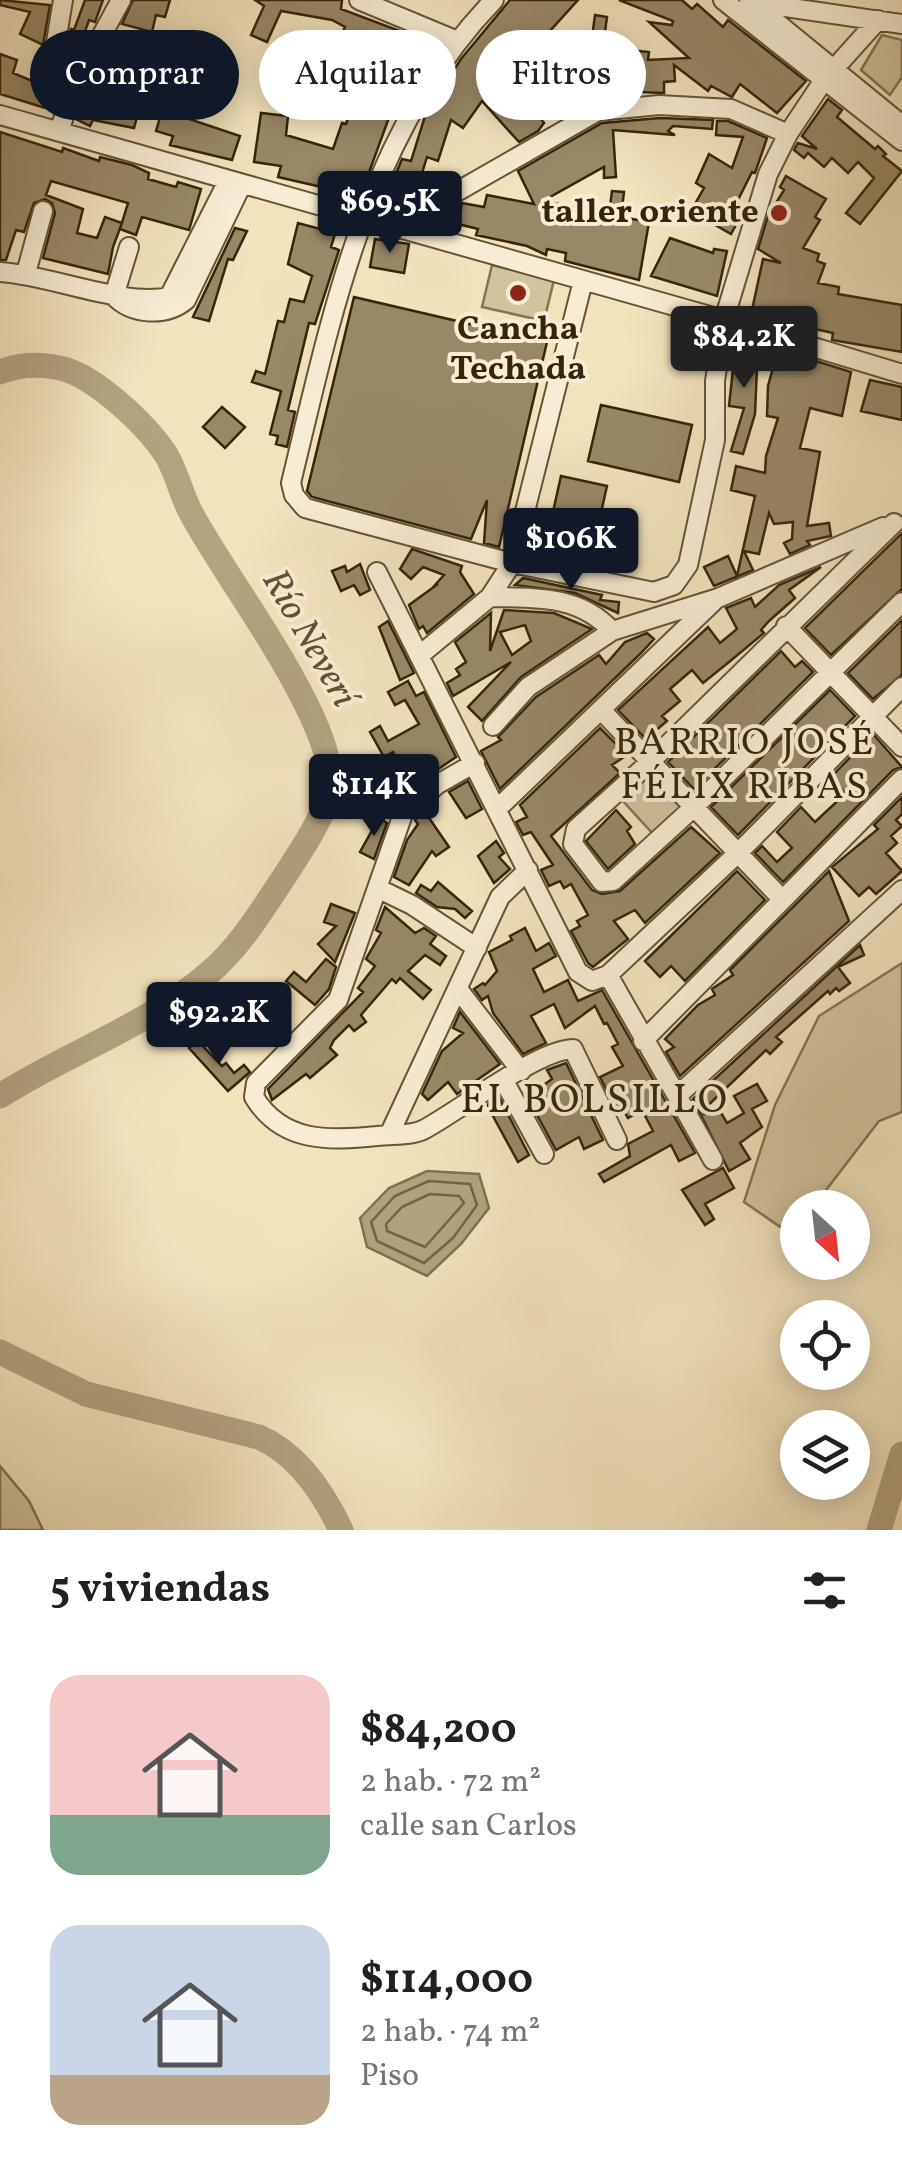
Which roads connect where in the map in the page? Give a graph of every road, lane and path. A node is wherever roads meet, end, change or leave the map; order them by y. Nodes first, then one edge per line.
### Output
1 (63, 0) edge
2 (121, 0) edge
3 (359, 0) edge
4 (494, 0) edge
5 (751, 1) edge
6 (727, 3) edge
7 (878, 20) junction
8 (902, 24) edge
9 (59, 30) edge
10 (105, 30) edge
11 (431, 30) edge
12 (456, 39) edge
13 (829, 75) junction
14 (0, 115) edge
15 (63, 120) edge
16 (408, 120) edge
17 (902, 125) edge
18 (60, 130) junction
19 (788, 134) junction
20 (902, 141) edge
21 (235, 182) junction
22 (42, 212) dead end
23 (360, 218) junction
24 (425, 234) junction
25 (128, 247) dead end
26 (0, 272) edge
27 (26, 273) junction
28 (583, 280) junction
29 (114, 296) junction
30 (724, 320) junction
31 (902, 374) edge
32 (898, 522) edge
33 (512, 563) junction
34 (377, 572) dead end
35 (490, 597) junction
36 (718, 598) junction
37 (902, 602) edge
38 (786, 626) junction
39 (612, 631) junction
40 (420, 655) junction
41 (829, 674) junction
42 (902, 687) edge
43 (602, 710) junction
44 (872, 718) junction
45 (492, 726) dead end
46 (902, 747) edge
47 (650, 762) junction
48 (475, 763) junction
49 (902, 779) edge
50 (694, 807) junction
51 (497, 808) junction
52 (738, 852) junction
53 (528, 870) junction
54 (378, 888) junction
55 (902, 890) edge
56 (781, 898) junction
57 (477, 948) junction
58 (608, 974) junction
59 (458, 988) junction
60 (643, 1041) junction
61 (513, 1076) junction
62 (677, 1096) junction
63 (388, 1135) junction
64 (617, 1140) dead end
65 (544, 1154) dead end
66 (713, 1160) dead end

1 - 9 street
2 - 10 street
3 - 11 street
4 - 12 street
5 - 6 street
5 - 7 street
5 - 13 street
6 - 13 street
7 - 8 street
7 - 13 street
13 - 17 street
13 - 19 street
13 - 20 street
14 - 18 street
15 - 18 street
16 - 23 street
18 - 21 street
19 - 24 street
19 - 30 street
21 - 23 street
21 - 29 street
22 - 27 street
23 - 24 street
23 - 33 street
24 - 28 street
25 - 29 street
26 - 27 street
27 - 29 street
28 - 30 street
28 - 33 street
30 - 31 street
30 - 33 street
32 - 36 street
32 - 38 street
33 - 35 street
34 - 40 street
35 - 39 street
35 - 40 street
36 - 39 street
36 - 43 street
37 - 41 street
38 - 41 street
38 - 47 street
39 - 45 street
40 - 48 street
41 - 44 street
41 - 50 street
42 - 44 street
43 - 47 street
43 - 51 street
44 - 46 street
44 - 52 street
47 - 50 street
47 - 50 street
48 - 51 street
48 - 54 street
49 - 56 street
50 - 52 street
51 - 53 street
52 - 56 street
52 - 58 street
53 - 57 street
53 - 58 street
54 - 57 street
54 - 63 street
55 - 62 street
56 - 60 street
57 - 59 street
58 - 60 street
59 - 61 street
59 - 63 street
60 - 62 street
61 - 63 street
61 - 64 street
61 - 65 street
62 - 66 street

